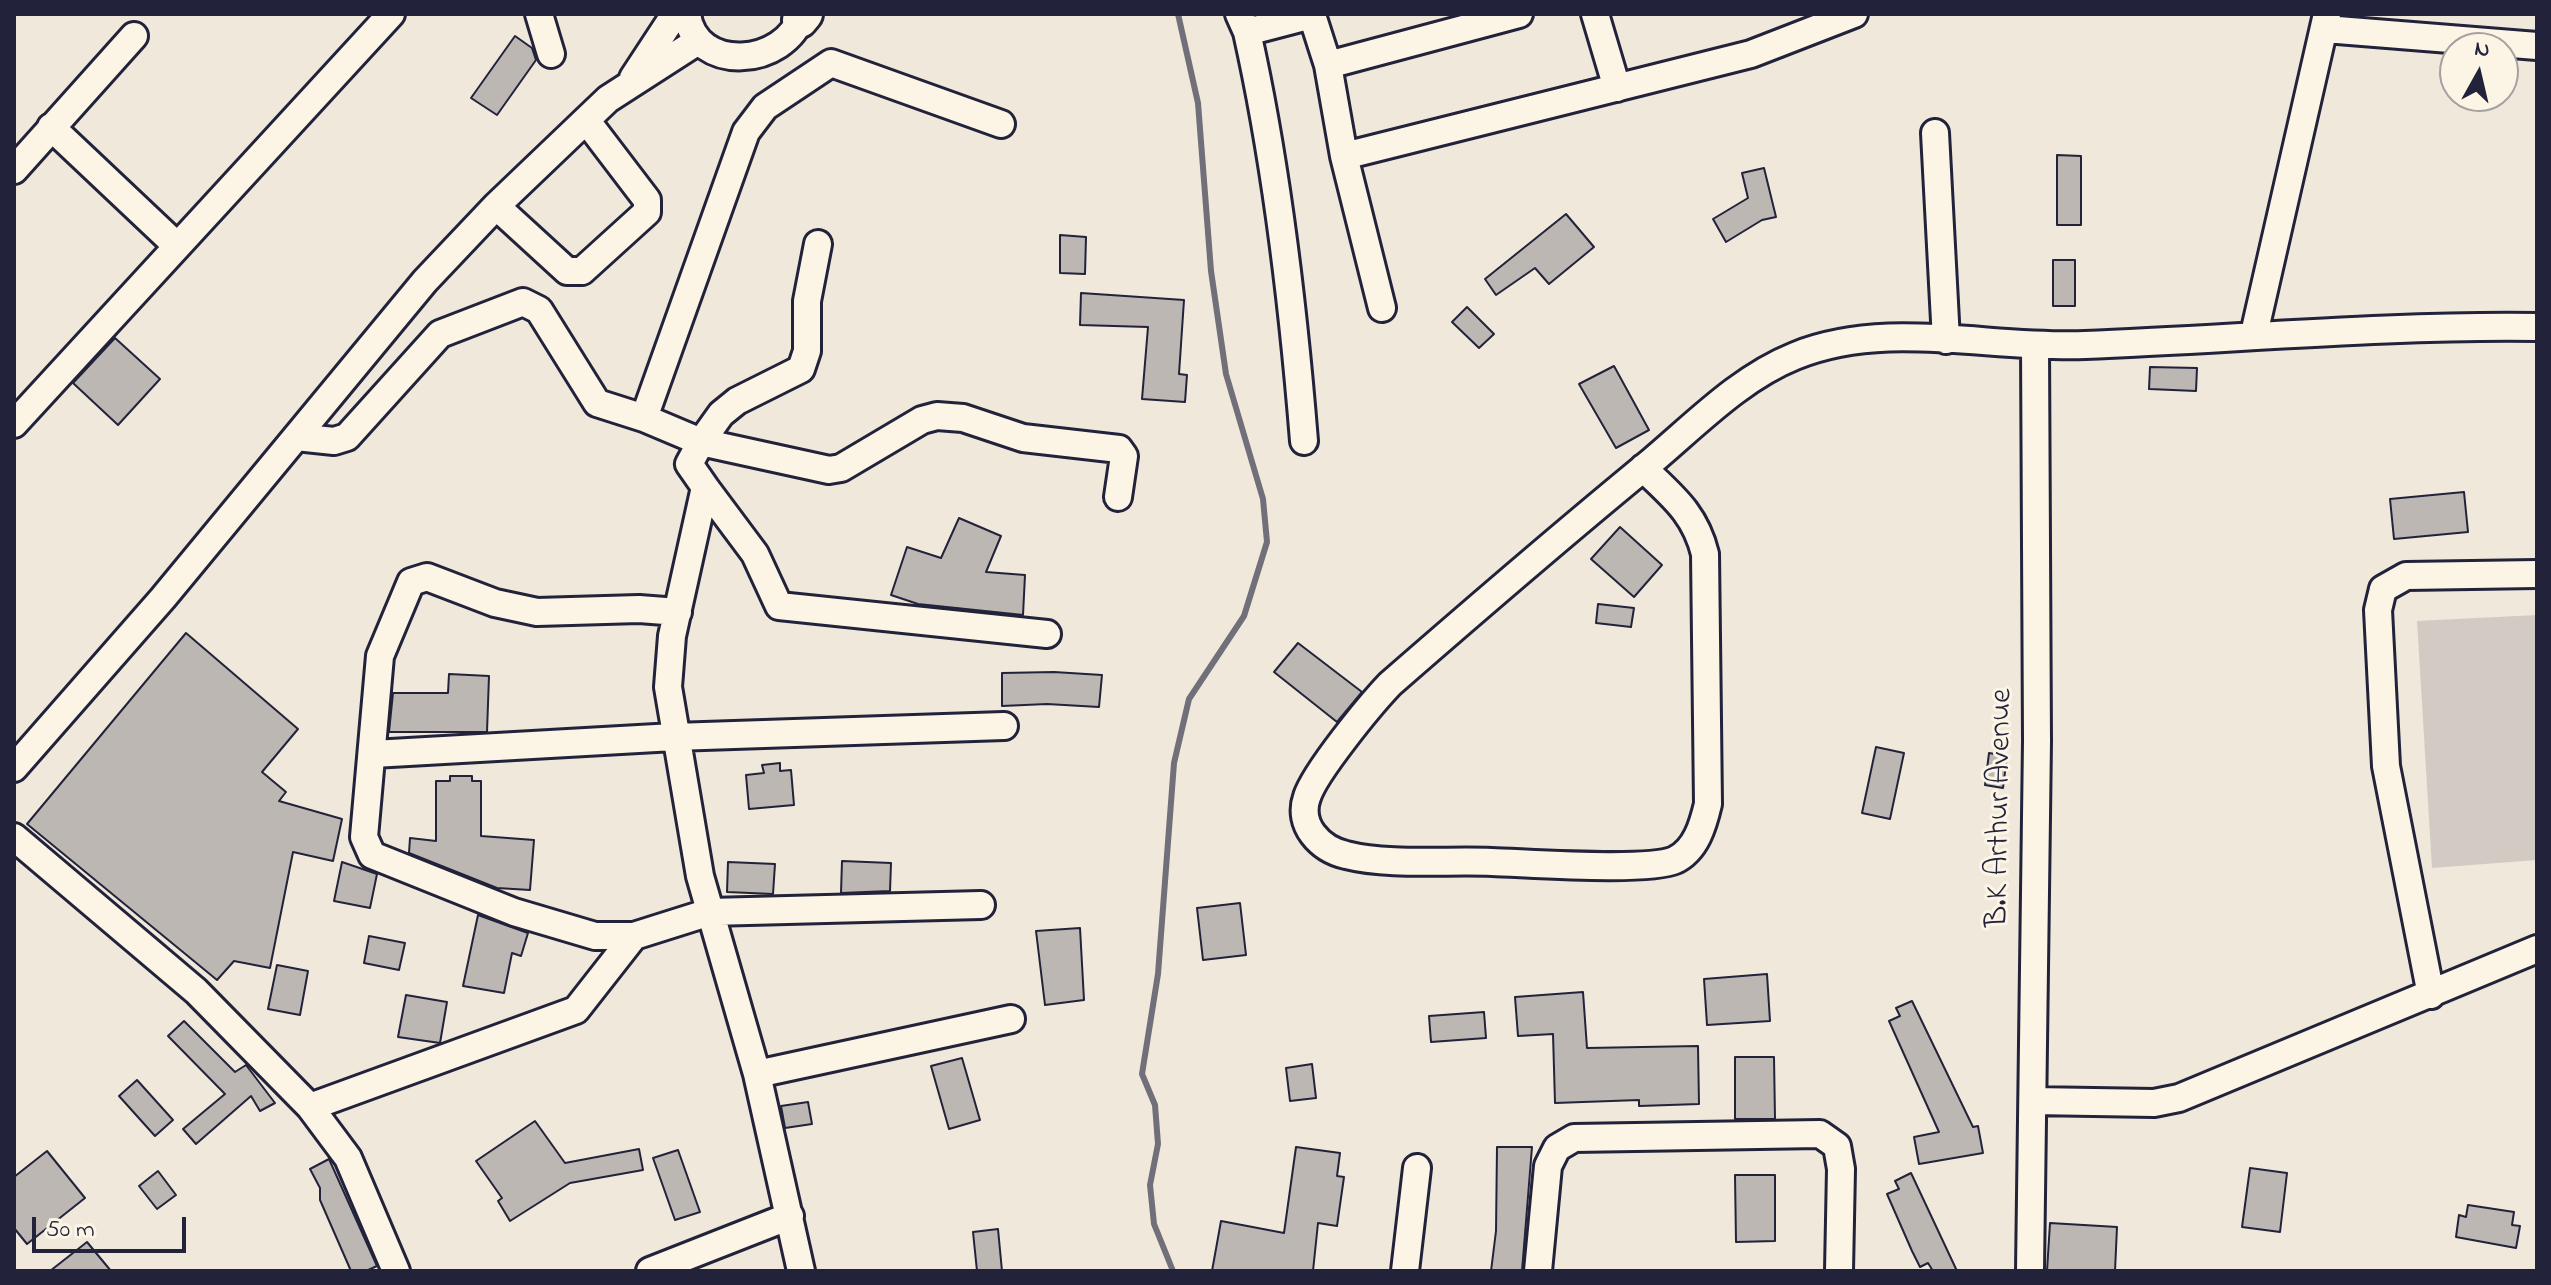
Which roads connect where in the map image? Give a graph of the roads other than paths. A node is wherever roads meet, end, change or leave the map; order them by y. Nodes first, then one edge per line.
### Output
1 (391, 14) edge
2 (539, 14) edge
3 (675, 14) edge
4 (687, 14) edge
5 (1519, 14) edge
6 (1595, 14) edge
7 (1854, 14) edge
8 (1314, 15) edge
9 (803, 16) edge
10 (2326, 22) edge
11 (1243, 23) edge
12 (134, 36) dead end
13 (698, 41) junction
14 (2537, 46) edge
15 (551, 54) dead end
16 (1328, 65) junction
17 (629, 85) junction
18 (1617, 88) junction
19 (586, 120) junction
20 (1001, 124) dead end
21 (51, 127) junction
22 (1935, 133) dead end
23 (1344, 156) junction
24 (14, 170) edge
25 (496, 206) junction
26 (818, 244) dead end
27 (176, 245) junction
28 (1382, 308) dead end
29 (2537, 327) edge
30 (2254, 334) junction
31 (1946, 340) junction
32 (2035, 346) junction
33 (644, 418) junction
34 (14, 424) edge
35 (296, 437) junction
36 (1304, 441) dead end
37 (701, 442) junction
38 (1643, 468) junction
39 (705, 487) junction
40 (1118, 497) dead end
41 (2537, 574) edge
42 (678, 612) junction
43 (1047, 634) dead end
44 (1004, 726) dead end
45 (674, 737) junction
46 (373, 754) junction
47 (14, 768) edge
48 (14, 837) edge
49 (981, 905) dead end
50 (710, 912) junction
51 (634, 936) junction
52 (2537, 949) edge
53 (2431, 995) junction
54 (1011, 1019) dead end
55 (757, 1074) junction
56 (2033, 1101) junction
57 (310, 1107) junction
58 (1417, 1168) dead end
59 (790, 1216) junction
60 (396, 1271) edge
61 (650, 1271) edge
62 (801, 1271) edge
63 (1405, 1271) edge
64 (1538, 1271) edge
65 (1839, 1271) edge
66 (2030, 1271) edge

1 - 27 street
2 - 15 street
3 - 17 street
4 - 13 street
5 - 16 street
6 - 18 street
7 - 18 street
8 - 11 street
8 - 16 street
9 - 13 street
10 - 14 street
10 - 30 street
11 - 36 street
12 - 21 street
13 - 17 street
16 - 23 street
17 - 19 street
18 - 23 street
19 - 25 street
19 - 25 street
20 - 33 street
21 - 24 street
21 - 27 street
22 - 31 street
23 - 28 street
25 - 35 street
26 - 37 street
27 - 34 street
29 - 30 street
30 - 32 street
31 - 32 street
31 - 38 street
32 - 56 street, B.K Arthur Avenue
33 - 35 street
33 - 37 street
35 - 47 street
37 - 39 street
37 - 40 street
38 - 38 street
39 - 42 street
39 - 43 street
41 - 53 street
42 - 45 street
42 - 46 street
44 - 45 street
45 - 46 street
45 - 50 street
46 - 51 street
48 - 57 street
49 - 50 street
50 - 51 street
50 - 55 street
51 - 57 street
52 - 53 street
53 - 56 street
54 - 55 street
55 - 59 street
56 - 66 street, B.K Arthur Avenue
57 - 60 street
58 - 63 street
59 - 61 street
59 - 62 street
64 - 65 street

